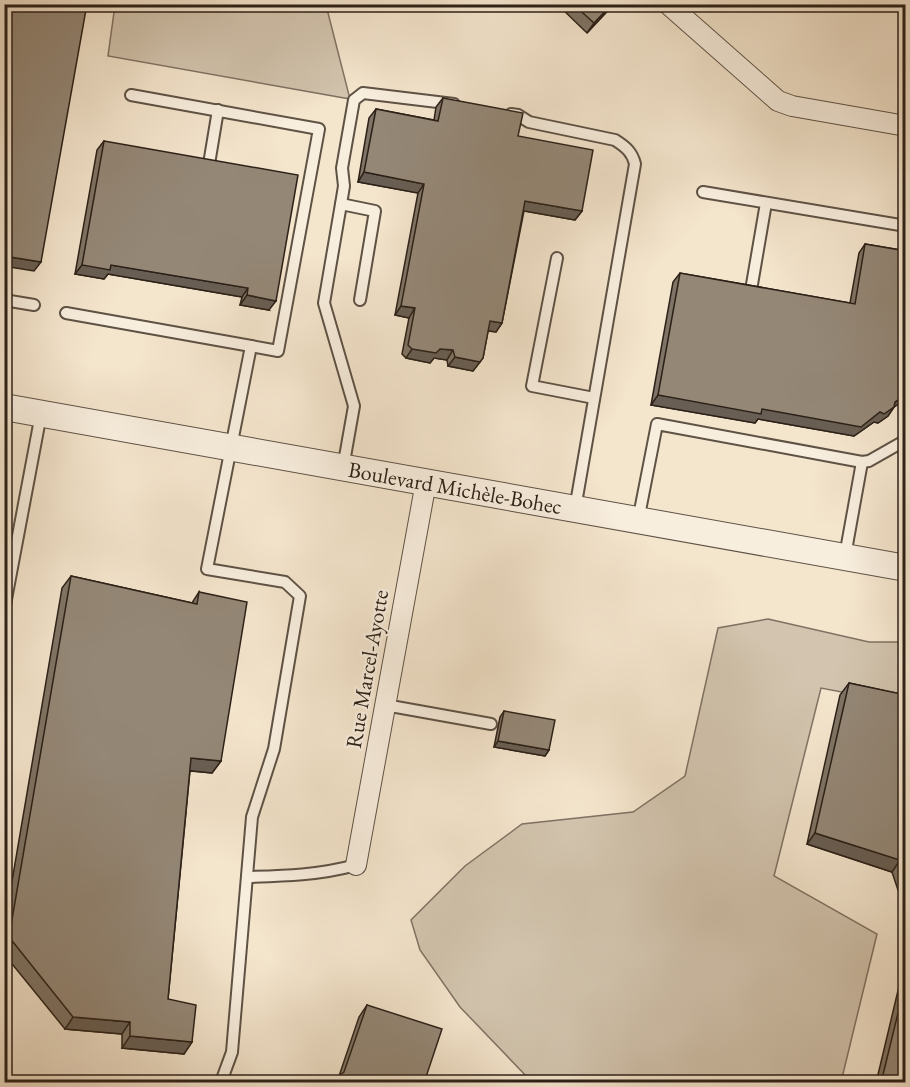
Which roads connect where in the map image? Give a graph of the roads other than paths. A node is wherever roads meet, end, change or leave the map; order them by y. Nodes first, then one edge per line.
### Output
1 (668, 4) edge
2 (131, 95) dead end
3 (464, 106) edge
4 (218, 110) junction
5 (496, 111) edge
6 (906, 126) edge
7 (208, 170) edge
8 (703, 192) dead end
9 (341, 204) junction
10 (766, 204) junction
11 (906, 226) edge
12 (556, 258) dead end
13 (750, 296) edge
14 (4, 300) edge
15 (360, 300) dead end
16 (34, 305) dead end
17 (66, 313) dead end
18 (251, 346) junction
19 (594, 398) junction
20 (4, 407) edge
21 (41, 413) junction
22 (906, 440) edge
23 (230, 448) junction
24 (862, 462) junction
25 (344, 468) junction
26 (426, 482) junction
27 (574, 509) junction
28 (638, 521) junction
29 (845, 557) junction
30 (906, 568) edge
31 (4, 610) edge
32 (385, 705) junction
33 (491, 724) dead end
34 (356, 865) joint
35 (247, 877) junction
36 (221, 1083) edge

1 - 6 street
2 - 4 lane
3 - 9 lane
4 - 7 lane
4 - 18 lane
5 - 19 lane
8 - 10 lane
9 - 15 lane
9 - 25 lane
10 - 11 lane
10 - 13 lane
12 - 19 lane
14 - 16 lane
17 - 18 lane
18 - 23 lane
19 - 27 lane
20 - 21 street, Boulevard Michèle-Bohec
21 - 23 street, Boulevard Michèle-Bohec
21 - 31 lane
22 - 24 lane
23 - 25 street, Boulevard Michèle-Bohec
23 - 35 lane
24 - 28 lane
24 - 29 lane
25 - 26 street, Boulevard Michèle-Bohec
26 - 27 street, Boulevard Michèle-Bohec
26 - 32 street, Rue Marcel-Ayotte
27 - 28 street, Boulevard Michèle-Bohec
28 - 29 street, Boulevard Michèle-Bohec
29 - 30 street, Boulevard Michèle-Bohec
32 - 33 lane
32 - 34 street, Rue Marcel-Ayotte
34 - 35 lane
35 - 36 lane

